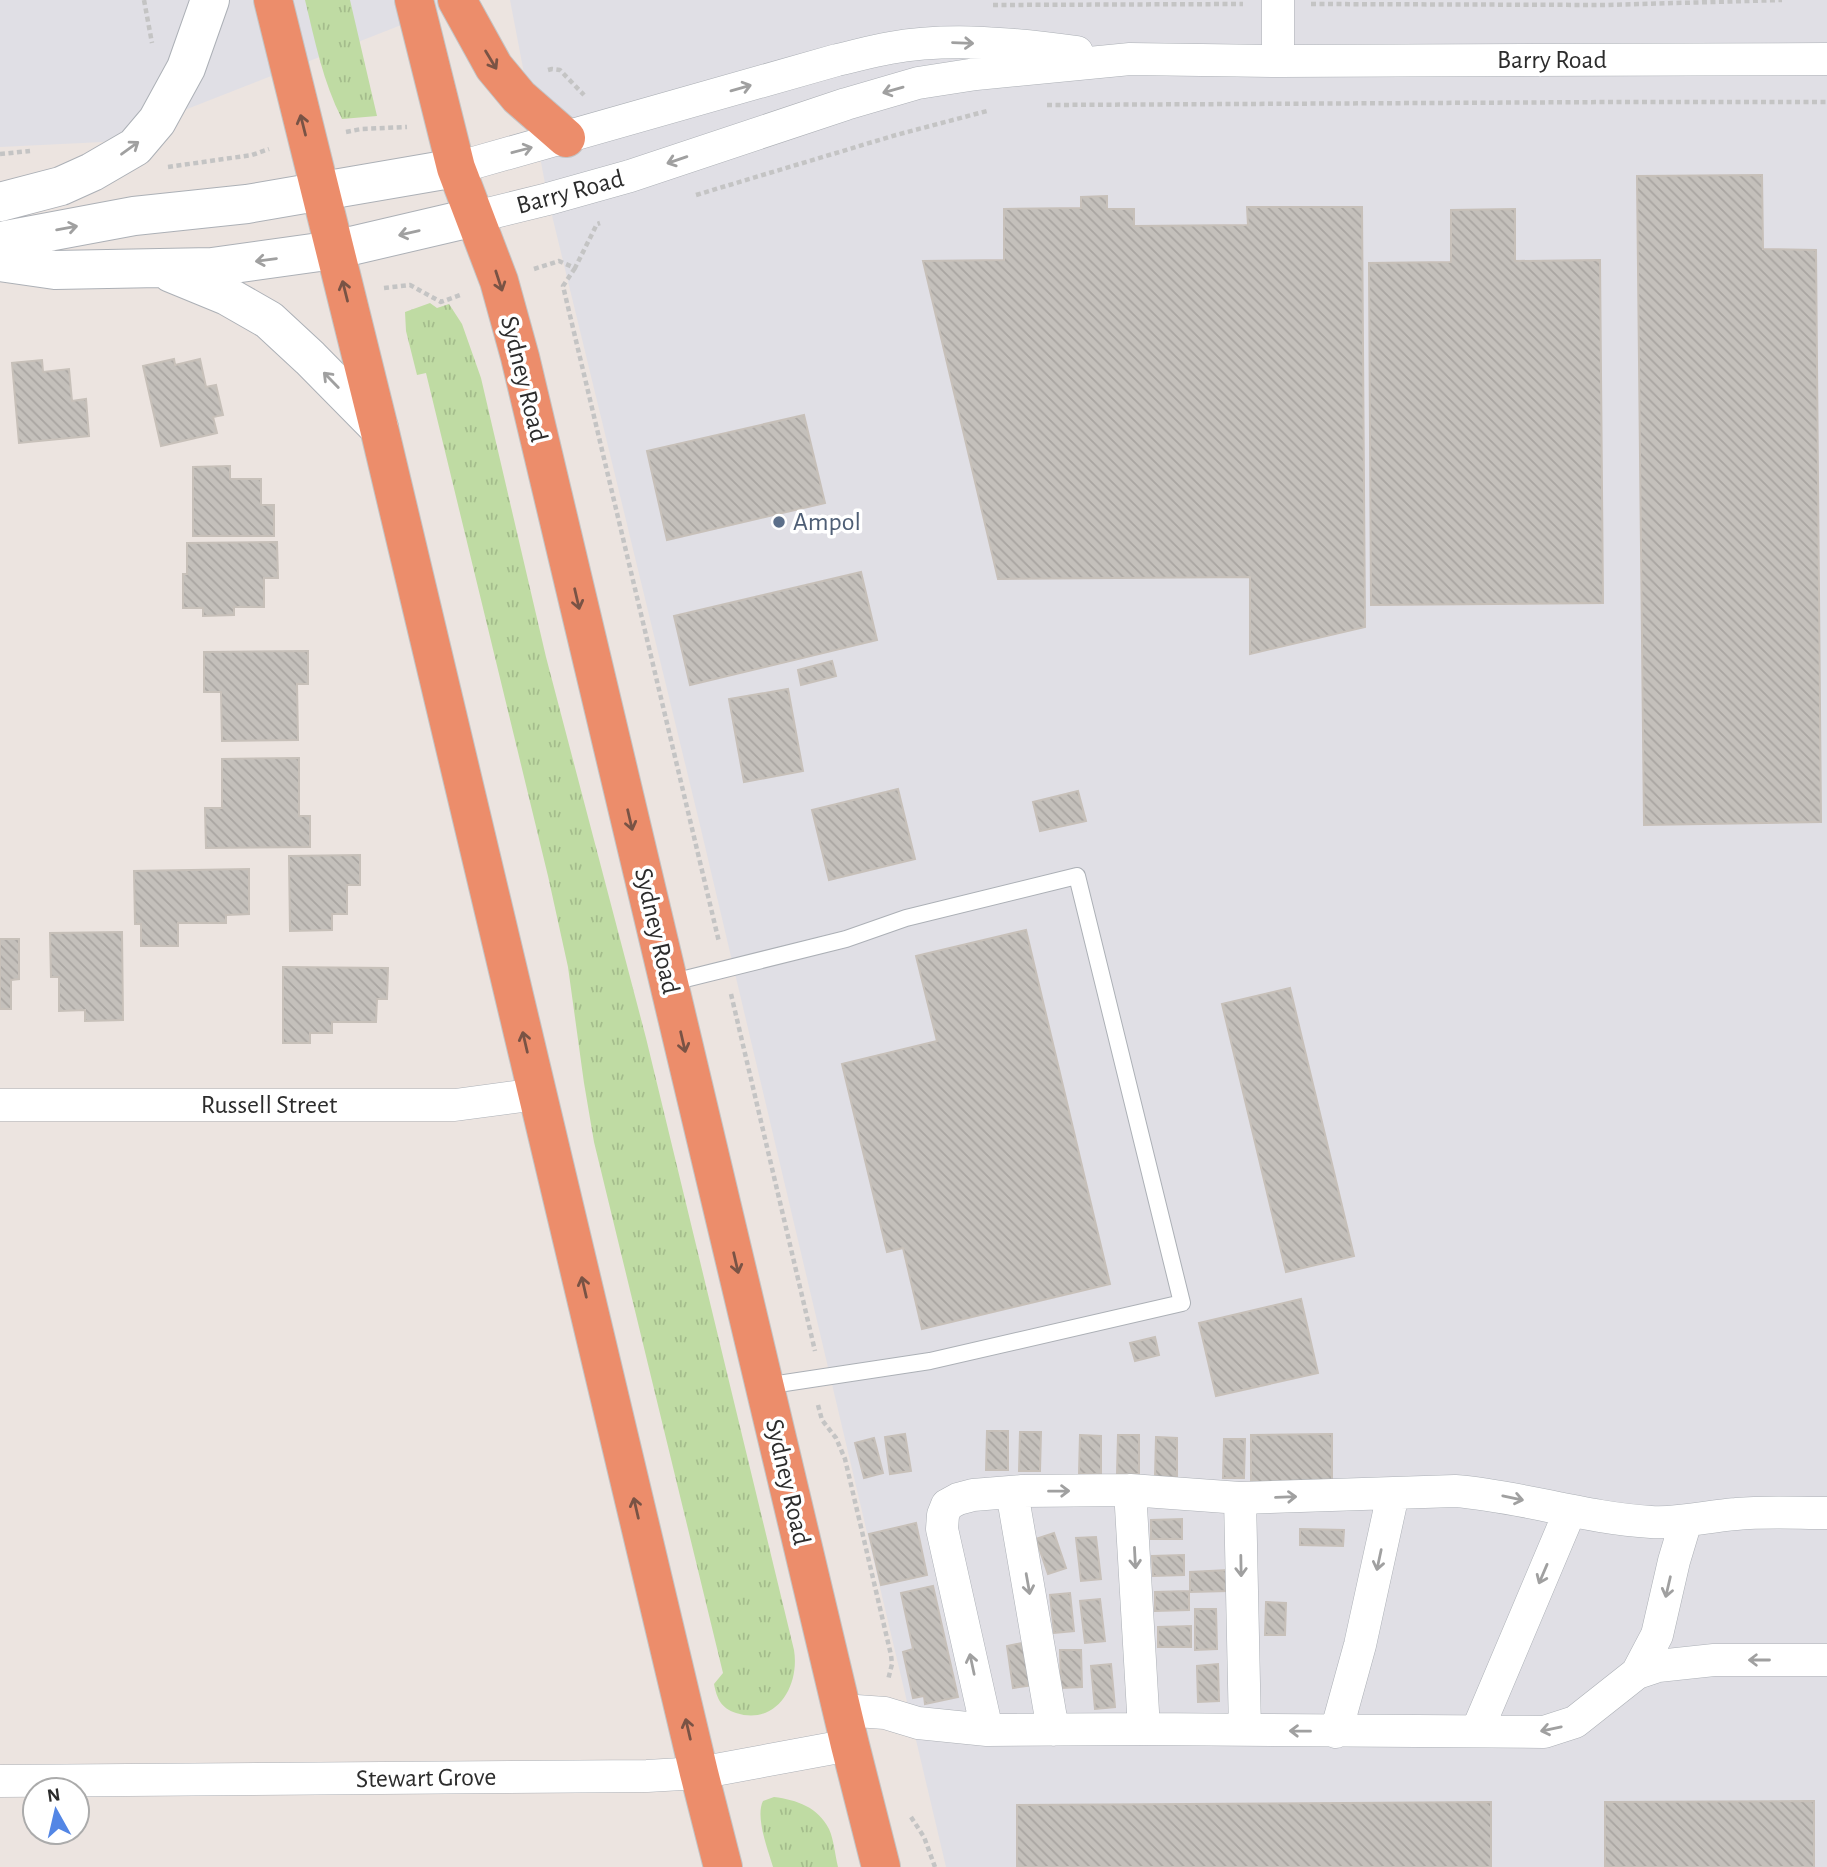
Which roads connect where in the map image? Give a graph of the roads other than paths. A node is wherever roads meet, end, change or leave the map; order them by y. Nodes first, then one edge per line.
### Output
1 (210, 0) edge
2 (273, 0) edge
3 (414, 0) edge
4 (457, 0) edge
5 (1279, 0) edge
6 (1130, 59) junction
7 (1827, 59) edge
8 (1278, 61) junction
9 (566, 138) junction
10 (456, 168) junction
11 (319, 191) junction
12 (0, 202) edge
13 (475, 217) junction
14 (0, 241) edge
15 (334, 250) junction
16 (0, 262) edge
17 (159, 268) junction
18 (379, 428) junction
19 (669, 983) junction
20 (538, 1094) junction
21 (0, 1105) edge
22 (765, 1386) junction
23 (1130, 1490) junction
24 (1012, 1492) junction
25 (1393, 1494) junction
26 (1240, 1498) junction
27 (1570, 1511) junction
28 (1827, 1513) edge
29 (1686, 1521) junction
30 (1827, 1660) edge
31 (1637, 1673) junction
32 (846, 1728) junction
33 (1144, 1729) junction
34 (987, 1730) junction
35 (1053, 1730) junction
36 (1245, 1730) junction
37 (1476, 1731) junction
38 (1336, 1732) junction
39 (699, 1773) junction
40 (0, 1781) edge
41 (723, 1867) edge
42 (881, 1867) edge

12 -> 1 main road
11 -> 2 highway
3 - 10 highway, Sydney Road
4 -> 9 highway
5 - 8 street
6 - 8 street, Barry Road
9 -> 6 street, Barry Road
6 -> 13 street, Barry Road
7 - 8 street, Barry Road
10 -> 9 street, Barry Road
10 - 11 main road, Barry Road
10 - 13 highway, Sydney Road
14 -> 11 main road, Barry Road
11 - 15 highway
13 -> 15 main road, Barry Road
13 -> 19 highway, Sydney Road
15 -> 17 main road, Barry Road
18 -> 15 highway
16 - 17 main road, Barry Road
18 -> 17 main road
20 -> 18 highway
19 -> 22 highway, Sydney Road
19 - 22 lane
20 - 21 street, Russell Street
39 -> 20 highway
22 - 32 highway, Sydney Road
24 -> 23 street
23 - 26 street
23 -> 33 street
34 -> 24 street
24 -> 35 street
26 -> 25 street
25 -> 27 street
25 -> 38 street
26 -> 36 street
27 - 29 street
27 -> 37 street
28 - 29 street
29 -> 31 street
30 -> 31 street
31 -> 37 street, Stewart Grove
32 - 34 street, Stewart Grove
32 - 39 street, Stewart Grove
32 - 42 highway, Sydney Road
33 - 35 street, Stewart Grove
33 - 36 street, Stewart Grove
34 - 35 street, Stewart Grove
38 -> 36 street, Stewart Grove
37 - 38 street, Stewart Grove
39 - 40 street, Stewart Grove
39 - 41 highway

